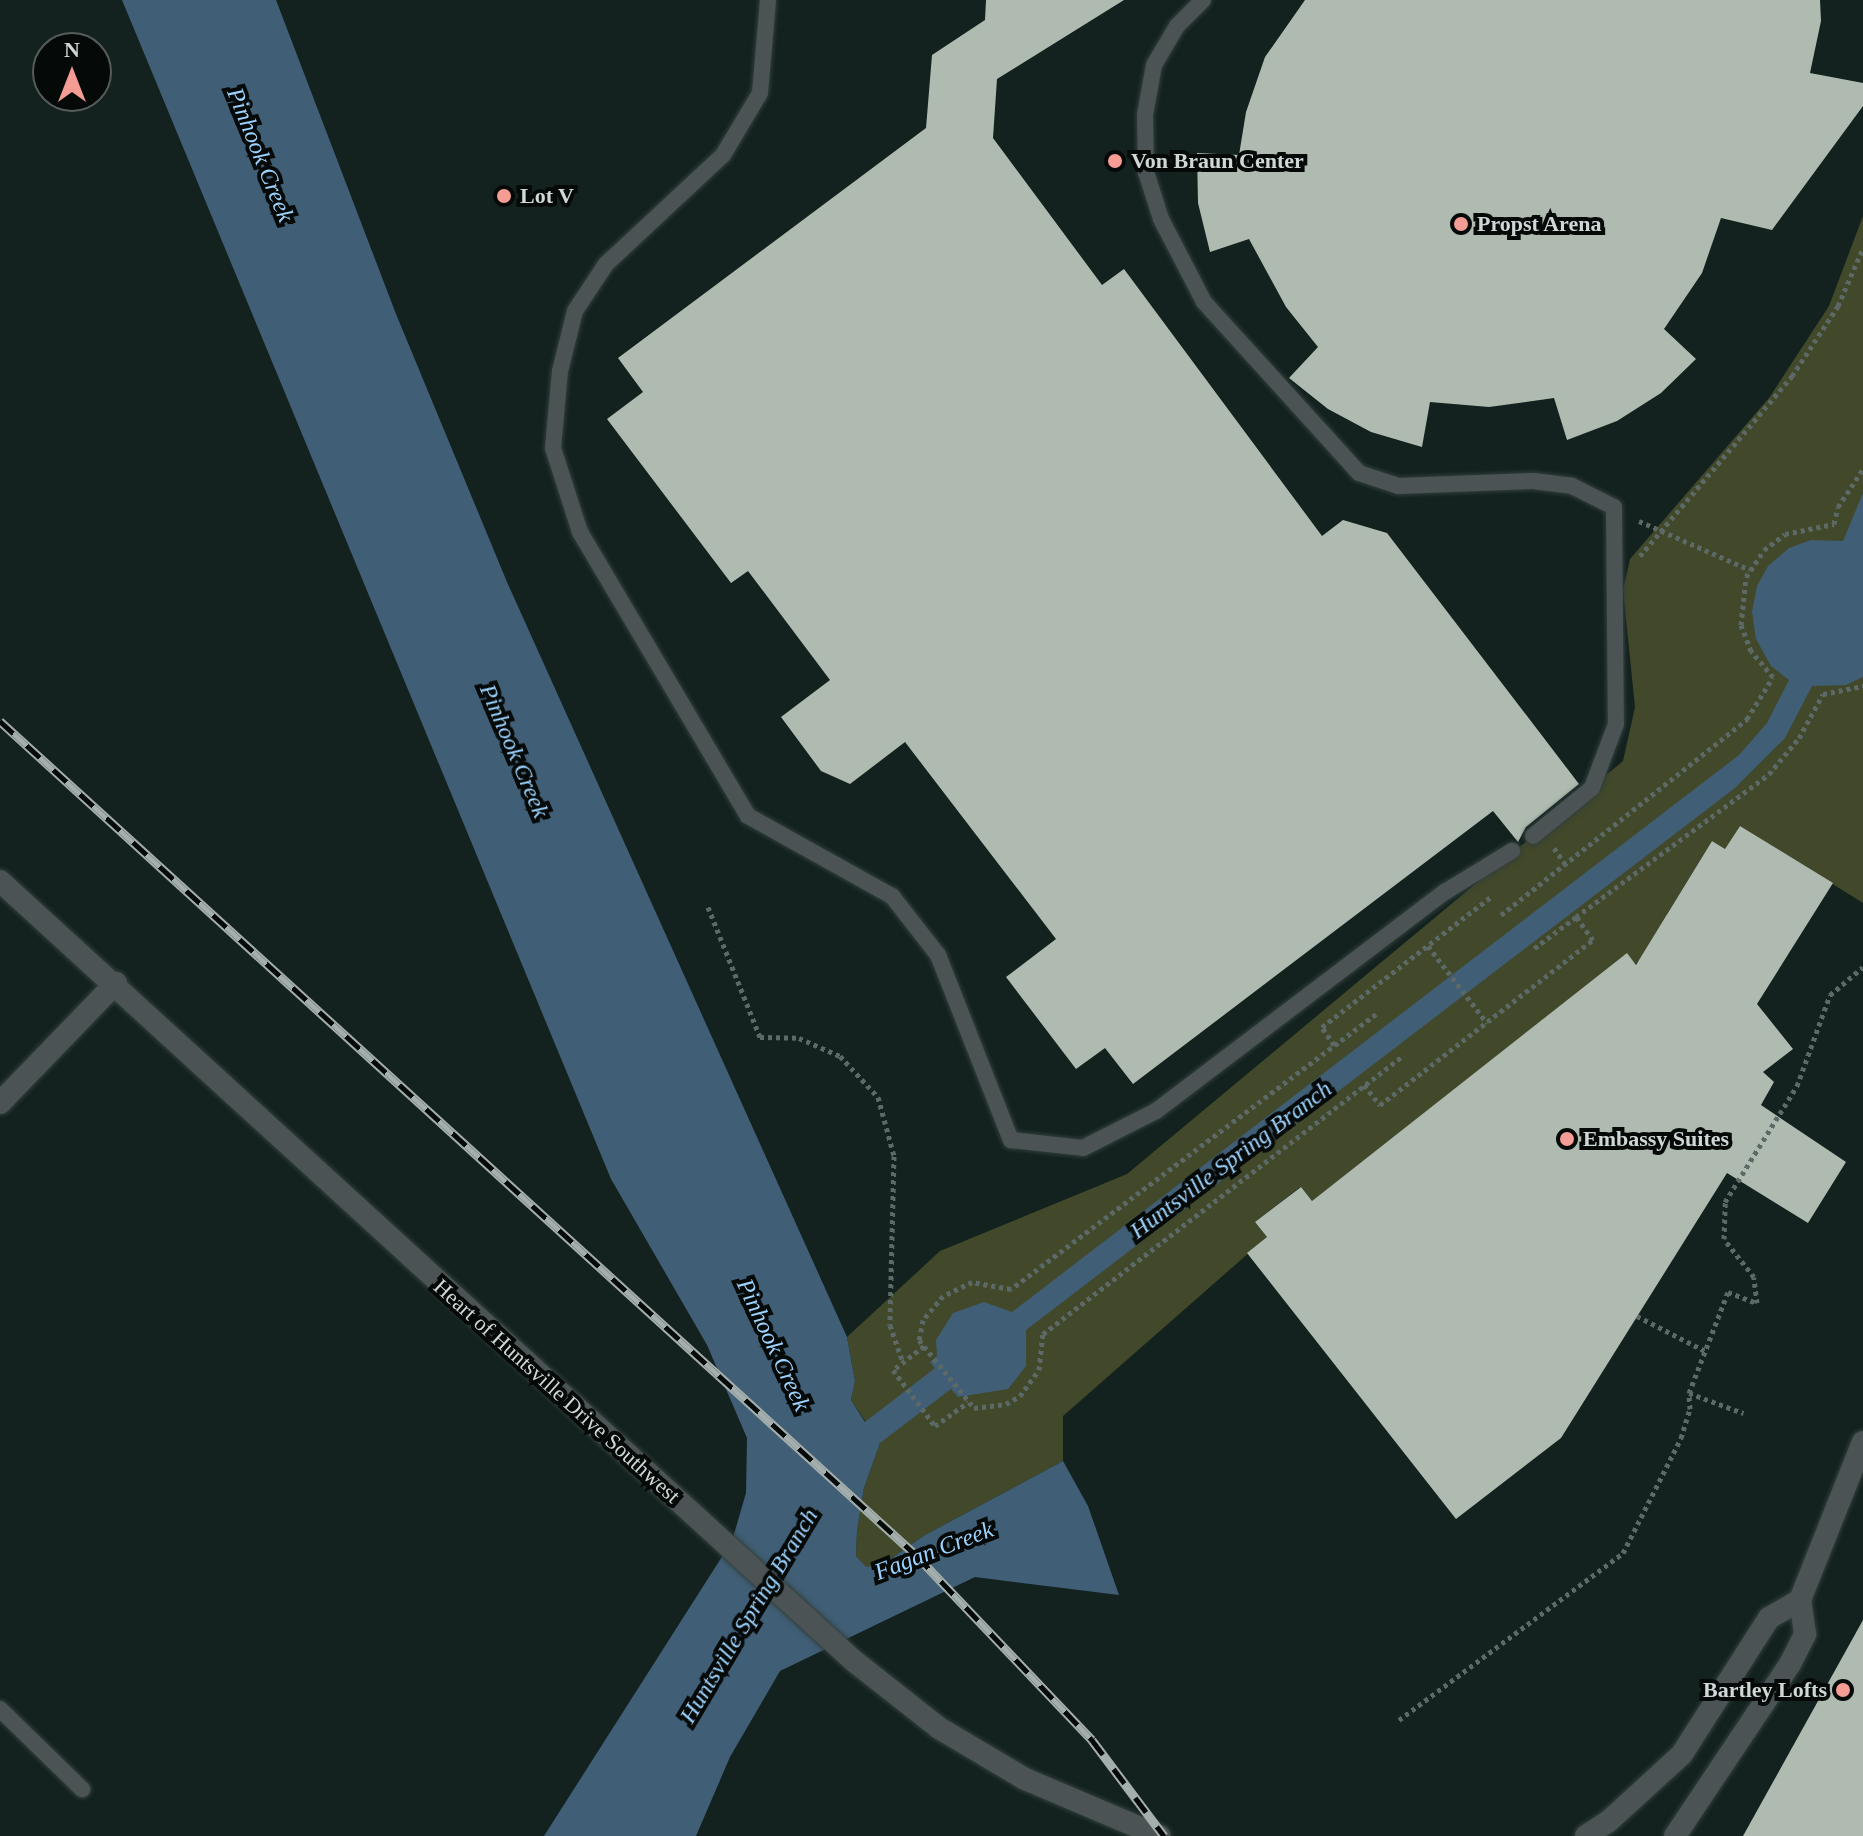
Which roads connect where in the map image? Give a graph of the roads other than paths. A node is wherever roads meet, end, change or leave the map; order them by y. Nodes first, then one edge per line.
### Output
1 (768, 0) edge
2 (1203, 0) edge
3 (1533, 836) dead end
4 (1512, 851) dead end
5 (0, 881) edge
6 (116, 983) junction
7 (0, 1103) edge
8 (1863, 1442) edge
9 (1800, 1600) junction
10 (0, 1709) edge
11 (82, 1789) dead end
12 (1159, 1836) edge
13 (1586, 1836) edge
14 (1675, 1836) edge

1 - 4 lane
2 - 3 lane
5 - 6 street, Heart of Huntsville Drive Southwest
6 - 7 street
6 - 12 street, Heart of Huntsville Drive Southwest
8 - 9 street
9 - 13 street
9 - 14 street
10 - 11 lane

